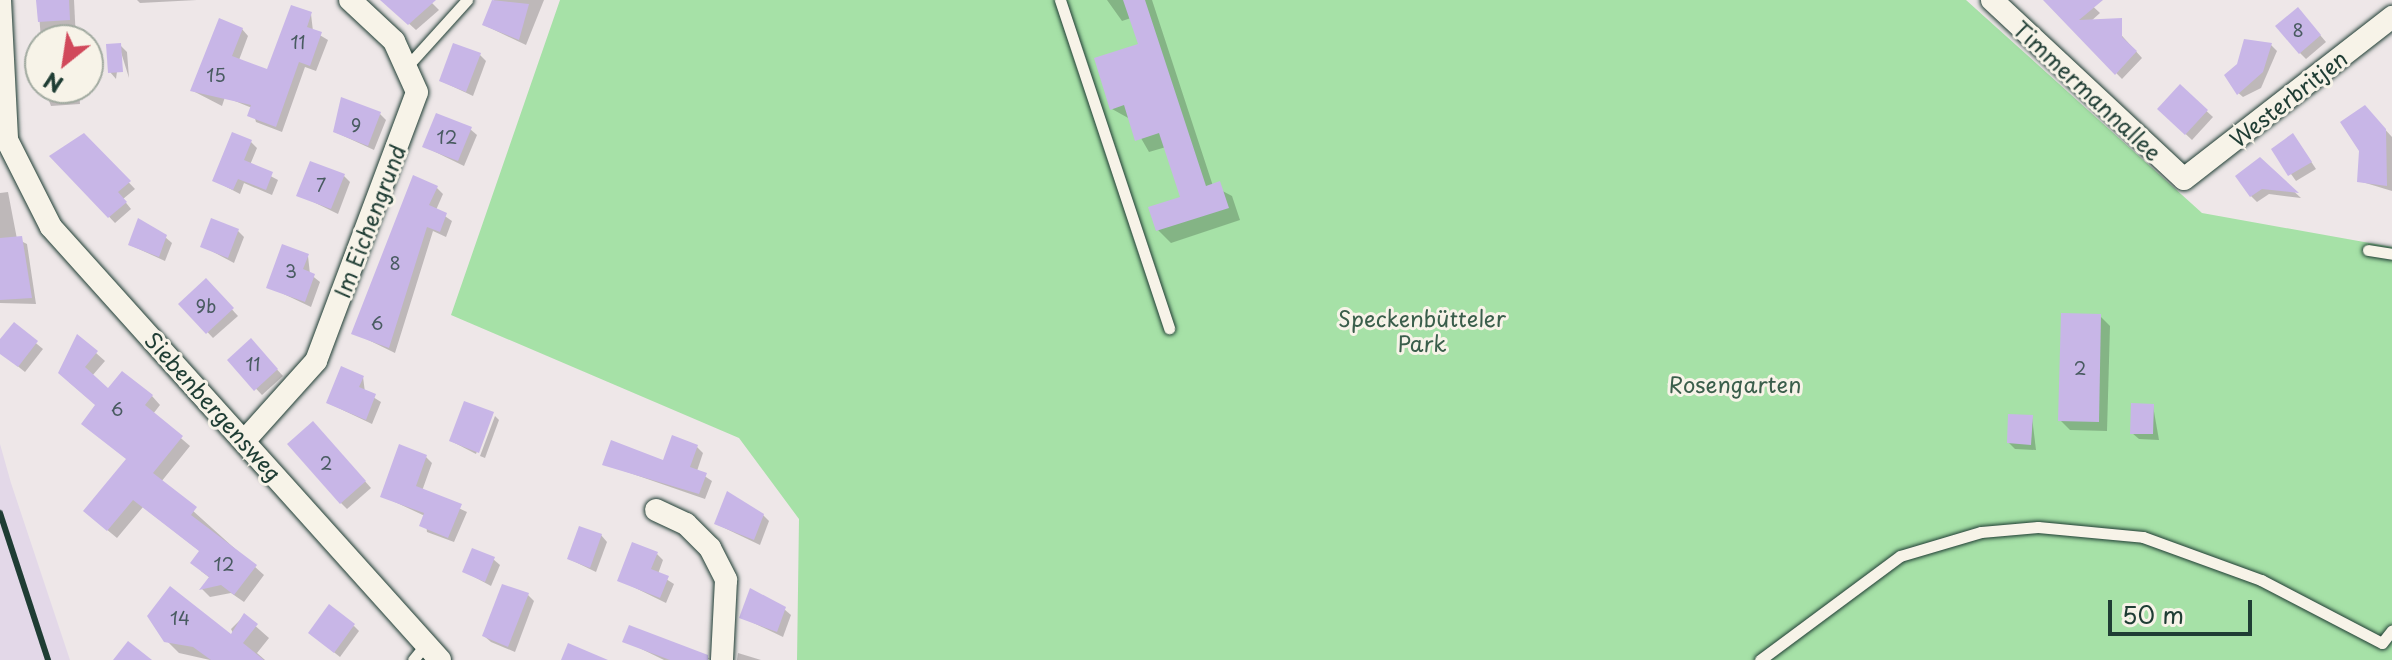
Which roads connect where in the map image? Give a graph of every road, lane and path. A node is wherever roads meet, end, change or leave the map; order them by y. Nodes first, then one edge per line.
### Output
1 (0, 0) edge
2 (350, 0) edge
3 (467, 0) edge
4 (1060, 0) edge
5 (1992, 0) edge
6 (2392, 17) edge
7 (410, 63) junction
8 (2184, 179) joint
9 (2368, 250) dead end
10 (2392, 254) edge
11 (1169, 328) dead end
12 (246, 439) junction
13 (656, 510) dead end
14 (2392, 630) edge
15 (426, 655) edge
16 (722, 660) edge
17 (1760, 660) edge

1 - 12 street, Siebenbergensweg
2 - 7 street
3 - 7 lane
4 - 11 lane
5 - 8 street, Timmermannallee
6 - 8 street, Westerbritjen
7 - 12 street, Im Eichengrund
9 - 10 lane
12 - 15 street, Siebenbergensweg
13 - 16 street
14 - 17 lane

